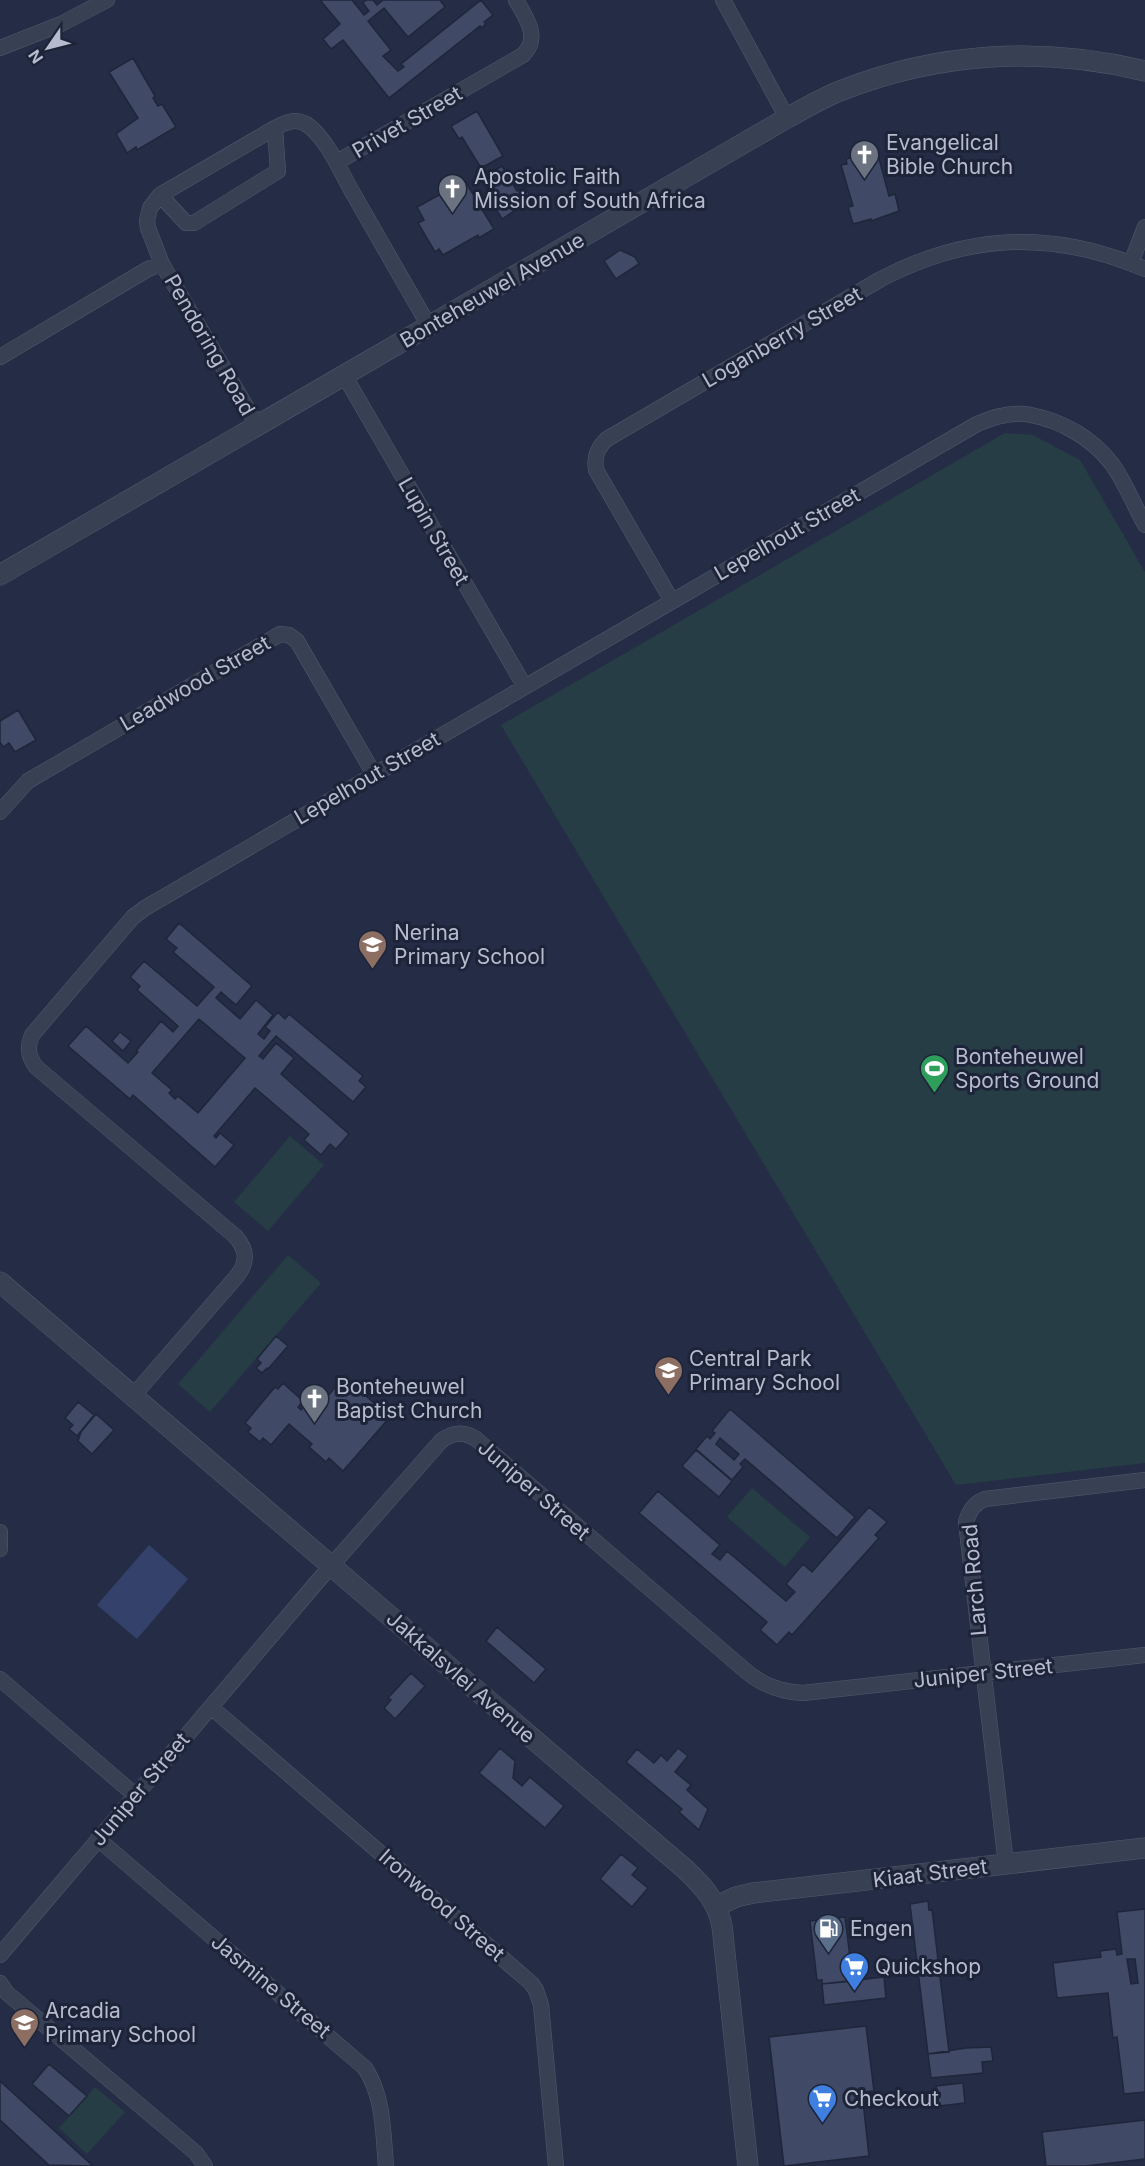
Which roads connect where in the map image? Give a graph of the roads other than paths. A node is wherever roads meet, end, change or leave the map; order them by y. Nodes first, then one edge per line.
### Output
1 (107, 0) edge
2 (516, 0) edge
3 (723, 0) edge
4 (0, 48) edge
5 (1145, 71) edge
6 (787, 118) junction
7 (275, 128) junction
8 (337, 162) junction
9 (160, 195) junction
10 (1145, 227) edge
11 (162, 264) junction
12 (1138, 266) edge
13 (429, 326) junction
14 (0, 357) edge
15 (344, 375) junction
16 (257, 425) junction
17 (1145, 525) edge
18 (0, 575) edge
19 (672, 601) junction
20 (525, 687) junction
21 (374, 774) junction
22 (0, 812) edge
23 (0, 1282) edge
24 (133, 1396) junction
25 (1145, 1480) edge
26 (0, 1532) edge
27 (0, 1549) edge
28 (332, 1566) junction
29 (1145, 1655) edge
30 (983, 1673) junction
31 (0, 1679) edge
32 (211, 1707) junction
33 (135, 1795) junction
34 (98, 1839) junction
35 (1145, 1848) edge
36 (1006, 1864) junction
37 (717, 1906) junction
38 (0, 1955) edge
39 (0, 1983) edge
40 (205, 2166) edge
41 (386, 2166) edge
42 (556, 2166) edge
43 (748, 2166) edge

1 - 4 street
2 - 8 street, Privet Street
3 - 6 street
5 - 6 street, Bonteheuwel Avenue
6 - 13 street, Bonteheuwel Avenue
7 - 8 street
7 - 9 street
7 - 9 street
8 - 13 street, Privet Street
9 - 11 street, Pendoring Road
10 - 12 street
11 - 14 street, Pendoring Road
11 - 16 street, Pendoring Road
12 - 19 street, Loganberry Street
13 - 15 street, Bonteheuwel Avenue
15 - 16 street, Bonteheuwel Avenue
15 - 20 street, Lupin Street
16 - 18 street, Bonteheuwel Avenue
17 - 19 street, Lepelhout Street
19 - 20 street, Lepelhout Street
20 - 21 street, Lepelhout Street
21 - 22 street, Leadwood Street
21 - 24 street, Lepelhout Street
23 - 24 street, Jakkalsvlei Avenue
24 - 28 street, Jakkalsvlei Avenue
25 - 30 street, Larch Road
26 - 27 street
28 - 30 street, Juniper Street
28 - 32 street, Juniper Street
28 - 37 street, Jakkalsvlei Avenue
29 - 30 street, Juniper Street
30 - 36 street, Larch Road
31 - 33 street
32 - 33 street, Juniper Street
32 - 42 street, Ironwood Street
33 - 34 street, Juniper Street
34 - 38 street, Juniper Street
34 - 41 street, Jasmine Street
35 - 36 street, Kiaat Street
36 - 37 street, Kiaat Street
37 - 43 street, Jakkalsvlei Avenue
39 - 40 street

